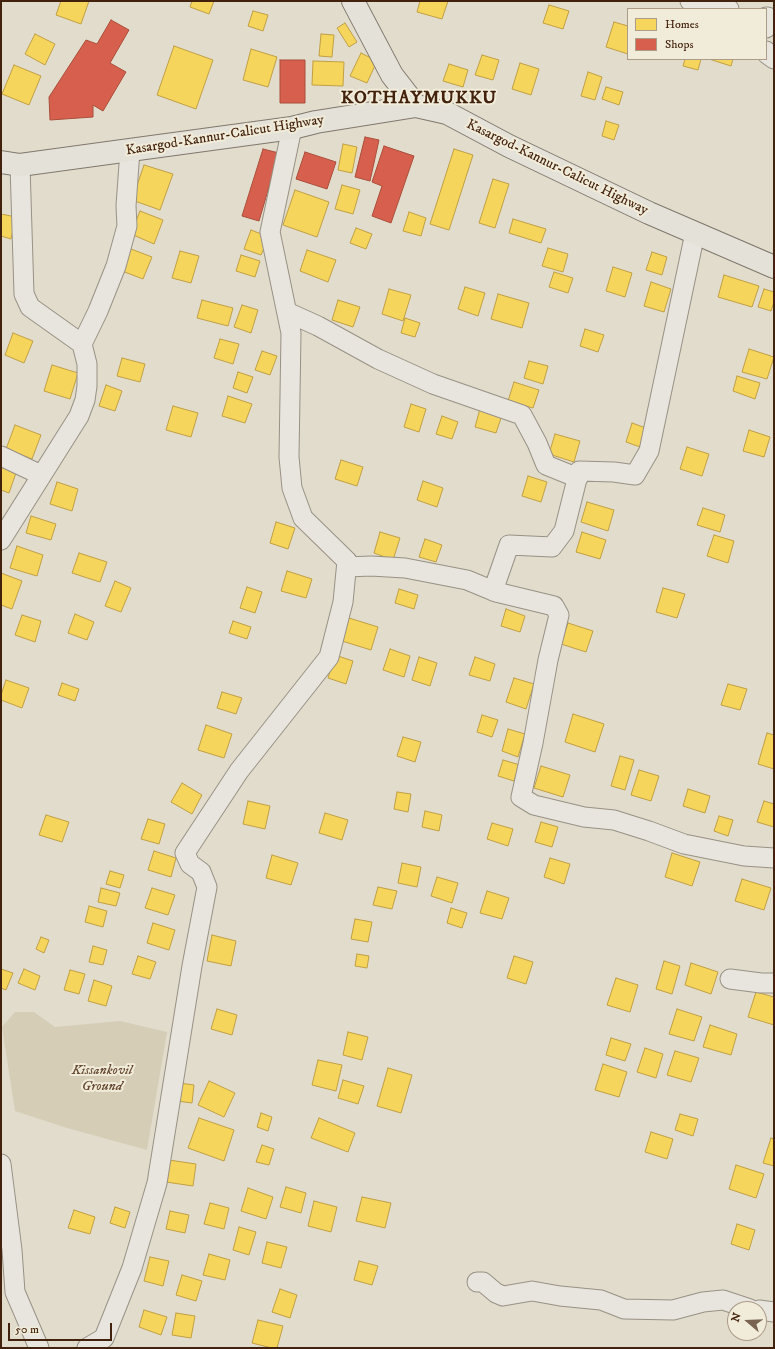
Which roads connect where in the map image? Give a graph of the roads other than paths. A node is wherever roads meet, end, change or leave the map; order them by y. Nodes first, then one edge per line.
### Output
1 (353, 1) edge
2 (690, 1) edge
3 (724, 8) edge
4 (416, 106) junction
5 (292, 128) junction
6 (130, 150) junction
7 (10, 164) edge
8 (695, 233) junction
9 (774, 267) edge
10 (287, 312) junction
11 (82, 344) junction
12 (1, 456) edge
13 (41, 475) junction
14 (578, 478) junction
15 (1, 540) edge
16 (347, 567) junction
17 (493, 591) junction
18 (774, 858) edge
19 (730, 979) dead end
20 (774, 982) edge
21 (1, 1164) edge
22 (477, 1282) dead end
23 (8, 1292) edge
24 (727, 1301) edge
25 (39, 1348) edge
26 (87, 1348) edge

1 - 4 main road
2 - 3 street
4 - 5 main road, Kasargod-Kannur-Calicut Highway
4 - 8 main road, Kasargod-Kannur-Calicut Highway
5 - 6 main road, Kasargod-Kannur-Calicut Highway
5 - 10 street
6 - 7 main road, Kasargod-Kannur-Calicut Highway
6 - 11 street
7 - 11 street
8 - 9 main road, Kasargod-Kannur-Calicut Highway
8 - 14 street
10 - 14 street
10 - 16 street
11 - 13 street
12 - 13 street
13 - 15 street
14 - 17 street
16 - 17 street
16 - 26 street
17 - 18 street
19 - 20 street
21 - 23 street
22 - 24 street
23 - 25 street

